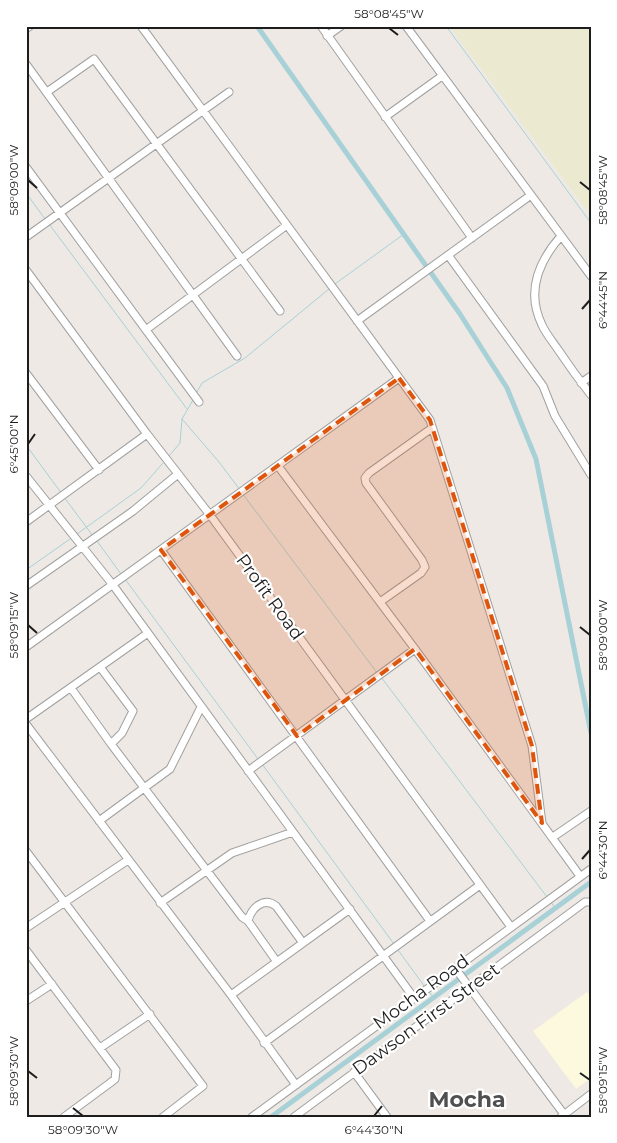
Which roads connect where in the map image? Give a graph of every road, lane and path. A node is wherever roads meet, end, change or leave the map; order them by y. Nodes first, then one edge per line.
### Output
1 (30, 26) edge
2 (142, 26) edge
3 (321, 26) edge
4 (341, 26) edge
5 (406, 26) edge
6 (26, 28) edge
7 (327, 36) junction
8 (26, 64) edge
9 (442, 76) junction
10 (48, 92) junction
11 (229, 92) dead end
12 (203, 110) junction
13 (385, 117) junction
14 (157, 142) junction
15 (26, 168) edge
16 (108, 178) junction
17 (531, 195) junction
18 (60, 214) junction
19 (287, 225) junction
20 (561, 236) junction
21 (26, 237) edge
22 (472, 238) junction
23 (448, 255) junction
24 (241, 259) junction
25 (26, 270) edge
26 (591, 276) edge
27 (192, 295) junction
28 (280, 310) dead end
29 (357, 321) junction
30 (146, 329) junction
31 (237, 356) dead end
32 (26, 373) edge
33 (591, 376) edge
34 (399, 378) junction
35 (581, 383) junction
36 (591, 395) edge
37 (200, 402) dead end
38 (432, 428) junction
39 (147, 434) junction
40 (278, 466) junction
41 (99, 470) junction
42 (178, 474) junction
43 (591, 475) edge
44 (26, 476) edge
45 (48, 506) junction
46 (210, 515) junction
47 (26, 522) edge
48 (81, 547) junction
49 (161, 550) junction
50 (113, 585) junction
51 (26, 586) edge
52 (380, 602) junction
53 (148, 633) junction
54 (26, 647) edge
55 (415, 649) junction
56 (100, 667) junction
57 (72, 688) junction
58 (346, 701) junction
59 (201, 707) junction
60 (26, 719) edge
61 (26, 724) edge
62 (297, 736) junction
63 (111, 744) junction
64 (248, 771) junction
65 (145, 788) junction
66 (591, 811) edge
67 (99, 821) junction
68 (542, 823) junction
69 (293, 832) junction
70 (553, 837) junction
71 (26, 851) edge
72 (128, 860) junction
73 (591, 869) edge
74 (206, 870) junction
75 (580, 876) junction
76 (480, 885) junction
77 (65, 902) junction
78 (591, 902) edge
79 (160, 903) junction
80 (350, 909) junction
81 (248, 921) junction
82 (430, 921) junction
83 (511, 927) junction
84 (26, 928) edge
85 (302, 943) junction
86 (26, 950) edge
87 (383, 956) junction
88 (277, 962) junction
89 (456, 970) junction
90 (52, 984) junction
91 (468, 984) junction
92 (231, 995) junction
93 (414, 998) junction
94 (26, 1001) edge
95 (150, 1014) junction
96 (264, 1042) junction
97 (100, 1048) junction
98 (354, 1072) junction
99 (296, 1085) junction
100 (591, 1094) edge
101 (564, 1116) edge
102 (64, 1117) edge
103 (163, 1117) edge
104 (252, 1117) edge
105 (294, 1117) edge
106 (387, 1117) edge

1 - 6 street
2 - 12 street
3 - 7 street
4 - 7 street
5 - 9 street
7 - 13 street
8 - 10 street
9 - 13 street
9 - 17 street
10 - 14 street
10 - 16 street
11 - 12 street
12 - 14 street
12 - 19 street
13 - 22 street
14 - 16 street
14 - 24 street
15 - 18 street
16 - 18 street
16 - 27 street
17 - 20 street
17 - 22 street
18 - 21 street
18 - 30 street
19 - 24 street
19 - 29 street
20 - 26 street
20 - 35 street
22 - 23 street
23 - 29 street
23 - 43 street
24 - 27 street
24 - 28 street
25 - 39 street, Profit Road
27 - 30 street
27 - 31 street
29 - 34 street
30 - 37 street
32 - 41 street
33 - 35 street
34 - 38 street
34 - 40 street
35 - 36 street
38 - 52 street
38 - 68 street
39 - 41 street
39 - 42 street, Profit Road
40 - 46 street
40 - 52 street
41 - 45 street
42 - 46 street, Profit Road
42 - 48 street
44 - 45 street
45 - 47 street
45 - 48 street
46 - 49 street
46 - 58 street, Profit Road
48 - 50 street
48 - 51 street
49 - 50 street
49 - 62 street
50 - 53 street
50 - 54 street
52 - 55 street
53 - 56 street
53 - 59 street
55 - 58 street
55 - 68 street
56 - 57 street
56 - 63 street
57 - 60 street
57 - 63 street
58 - 62 street
58 - 76 street, Profit Road
59 - 64 street
59 - 65 street
61 - 67 street
62 - 64 street
62 - 82 street
63 - 65 street
64 - 69 street
65 - 67 street
65 - 74 street
66 - 70 street
67 - 72 street
68 - 70 street
69 - 74 street
69 - 80 street
70 - 75 street
71 - 77 street
72 - 77 street
72 - 79 street
73 - 75 street, Mocha Road
74 - 79 street
74 - 81 street
75 - 83 street, Mocha Road
76 - 82 street
76 - 83 street, Profit Road
77 - 84 street
77 - 95 street
78 - 91 street, Dawson First Street
79 - 92 street
80 - 85 street
80 - 87 street
81 - 85 street
81 - 88 street
82 - 87 street
83 - 89 street, Mocha Road
85 - 88 street
86 - 90 street
87 - 93 street
87 - 96 street
88 - 92 street
89 - 91 street
89 - 93 street, Mocha Road
90 - 94 street
90 - 97 street
91 - 98 street, Dawson First Street
91 - 101 street
92 - 96 street
93 - 99 street, Mocha Road
95 - 97 street
95 - 103 street
96 - 99 street
97 - 102 street
98 - 105 street, Dawson First Street
98 - 106 street
99 - 104 street, Mocha Road
100 - 101 street

